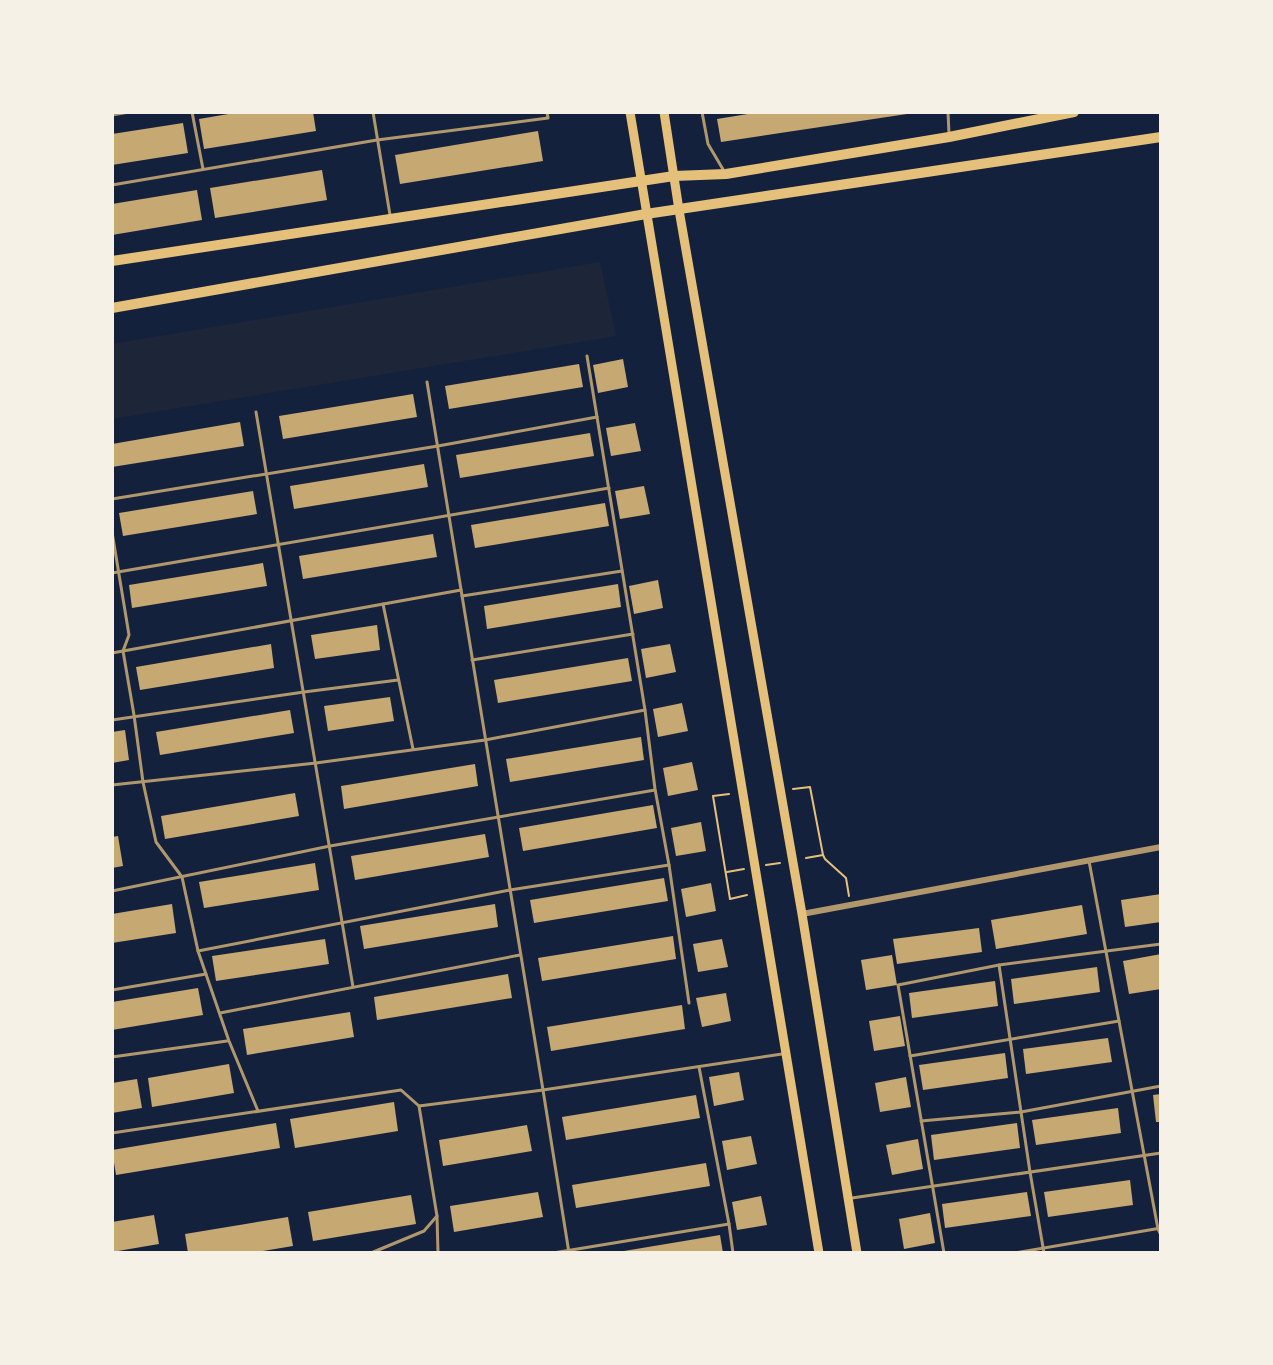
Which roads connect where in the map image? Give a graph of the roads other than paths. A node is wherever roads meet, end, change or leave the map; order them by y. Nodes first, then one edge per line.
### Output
1 (129, 112) edge
2 (192, 112) edge
3 (373, 112) edge
4 (547, 112) edge
5 (630, 112) edge
6 (664, 112) edge
7 (702, 112) edge
8 (948, 112) edge
9 (1074, 112) edge
10 (112, 115) edge
11 (949, 137) junction
12 (1161, 137) edge
13 (377, 140) junction
14 (203, 169) junction
15 (726, 174) junction
16 (674, 176) junction
17 (642, 182) junction
18 (112, 185) edge
19 (679, 210) junction
20 (646, 214) junction
21 (391, 219) junction
22 (112, 261) edge
23 (112, 308) edge
24 (587, 356) dead end
25 (427, 382) dead end
26 (256, 412) dead end
27 (597, 417) junction
28 (438, 446) junction
29 (267, 474) junction
30 (609, 488) junction
31 (112, 499) edge
32 (449, 516) junction
33 (112, 532) edge
34 (279, 545) junction
35 (622, 571) junction
36 (119, 572) junction
37 (112, 573) edge
38 (461, 590) junction
39 (462, 596) junction
40 (383, 604) junction
41 (292, 621) junction
42 (633, 634) junction
43 (123, 651) junction
44 (112, 653) edge
45 (472, 660) junction
46 (398, 680) junction
47 (304, 692) junction
48 (645, 710) junction
49 (134, 715) junction
50 (112, 720) edge
51 (485, 740) junction
52 (413, 750) junction
53 (316, 763) junction
54 (143, 782) junction
55 (112, 785) edge
56 (655, 789) junction
57 (497, 817) junction
58 (330, 846) junction
59 (1161, 847) edge
60 (1089, 861) junction
61 (669, 865) junction
62 (182, 877) junction
63 (510, 890) junction
64 (112, 891) edge
65 (802, 914) junction
66 (342, 922) junction
67 (1161, 944) edge
68 (198, 951) junction
69 (1106, 952) junction
70 (520, 955) junction
71 (999, 965) junction
72 (206, 974) junction
73 (353, 987) junction
74 (112, 990) edge
75 (689, 1003) dead end
76 (220, 1013) junction
77 (1119, 1021) junction
78 (229, 1041) junction
79 (1010, 1041) junction
80 (786, 1054) junction
81 (910, 1056) junction
82 (112, 1057) edge
83 (699, 1067) junction
84 (1161, 1086) edge
85 (543, 1090) junction
86 (1132, 1090) junction
87 (419, 1106) junction
88 (258, 1111) junction
89 (1021, 1112) junction
90 (921, 1121) junction
91 (112, 1133) edge
92 (1161, 1153) edge
93 (1144, 1156) junction
94 (1030, 1172) junction
95 (932, 1186) junction
96 (848, 1198) junction
97 (437, 1216) junction
98 (729, 1224) junction
99 (1159, 1228) edge
100 (1161, 1235) edge
101 (1044, 1251) edge
102 (569, 1252) edge
103 (371, 1253) edge
104 (438, 1253) edge
105 (553, 1253) edge
106 (733, 1253) edge
107 (819, 1253) edge
108 (857, 1253) edge
109 (944, 1253) edge
110 (1014, 1253) edge

1 - 10 lane
2 - 14 lane
3 - 13 lane
4 - 13 lane
5 - 17 main road
6 - 16 main road
7 - 15 lane
8 - 11 lane
9 - 11 main road
11 - 15 main road
12 - 19 main road
13 - 14 lane
13 - 21 lane
14 - 18 lane
15 - 16 main road
16 - 17 main road
16 - 19 main road
17 - 20 main road
17 - 21 main road
19 - 20 main road
19 - 65 main road
20 - 23 main road
20 - 80 main road
21 - 22 main road
24 - 27 lane
25 - 28 lane
26 - 29 lane
27 - 28 lane
27 - 30 lane
28 - 29 lane
28 - 32 lane
29 - 31 lane
29 - 34 lane
30 - 32 lane
30 - 35 lane
32 - 34 lane
32 - 38 lane
33 - 36 lane
34 - 36 lane
34 - 41 lane
35 - 39 lane
35 - 42 lane
36 - 37 lane
36 - 43 lane
38 - 39 lane
38 - 40 lane
39 - 45 lane
40 - 41 lane
40 - 46 lane
41 - 43 lane
41 - 47 lane
42 - 45 lane
42 - 48 lane
43 - 44 lane
43 - 49 lane
45 - 51 lane
46 - 47 lane
46 - 52 lane
47 - 49 lane
47 - 53 lane
48 - 51 lane
48 - 56 lane
49 - 50 lane
49 - 54 lane
51 - 52 lane
51 - 57 lane
52 - 53 lane
53 - 54 lane
53 - 58 lane
54 - 55 lane
54 - 62 lane
56 - 57 lane
56 - 61 lane
57 - 58 lane
57 - 63 lane
58 - 62 lane
58 - 66 lane
59 - 60 street
60 - 65 street
60 - 69 lane
61 - 63 lane
61 - 75 lane
62 - 64 lane
62 - 68 lane
63 - 66 lane
63 - 70 lane
65 - 96 main road
66 - 68 lane
66 - 73 lane
67 - 69 lane
68 - 72 lane
69 - 71 lane
69 - 77 lane
70 - 73 lane
70 - 85 lane
71 - 79 lane
71 - 81 lane
72 - 74 lane
72 - 76 lane
73 - 76 lane
76 - 78 lane
77 - 79 lane
77 - 86 lane
78 - 82 lane
78 - 88 lane
79 - 81 lane
79 - 89 lane
80 - 83 lane
80 - 107 main road
81 - 90 lane
83 - 85 lane
83 - 98 lane
84 - 86 lane
85 - 87 lane
85 - 102 lane
86 - 89 lane
86 - 93 lane
87 - 88 lane
87 - 97 lane
88 - 91 lane
89 - 90 lane
89 - 94 lane
90 - 95 lane
92 - 93 lane
93 - 94 lane
93 - 99 lane
94 - 95 lane
94 - 101 lane
95 - 96 lane
95 - 109 lane
96 - 108 main road
97 - 103 lane
97 - 104 lane
98 - 102 lane
98 - 106 lane
99 - 100 lane
99 - 101 lane
101 - 110 lane
102 - 105 lane

